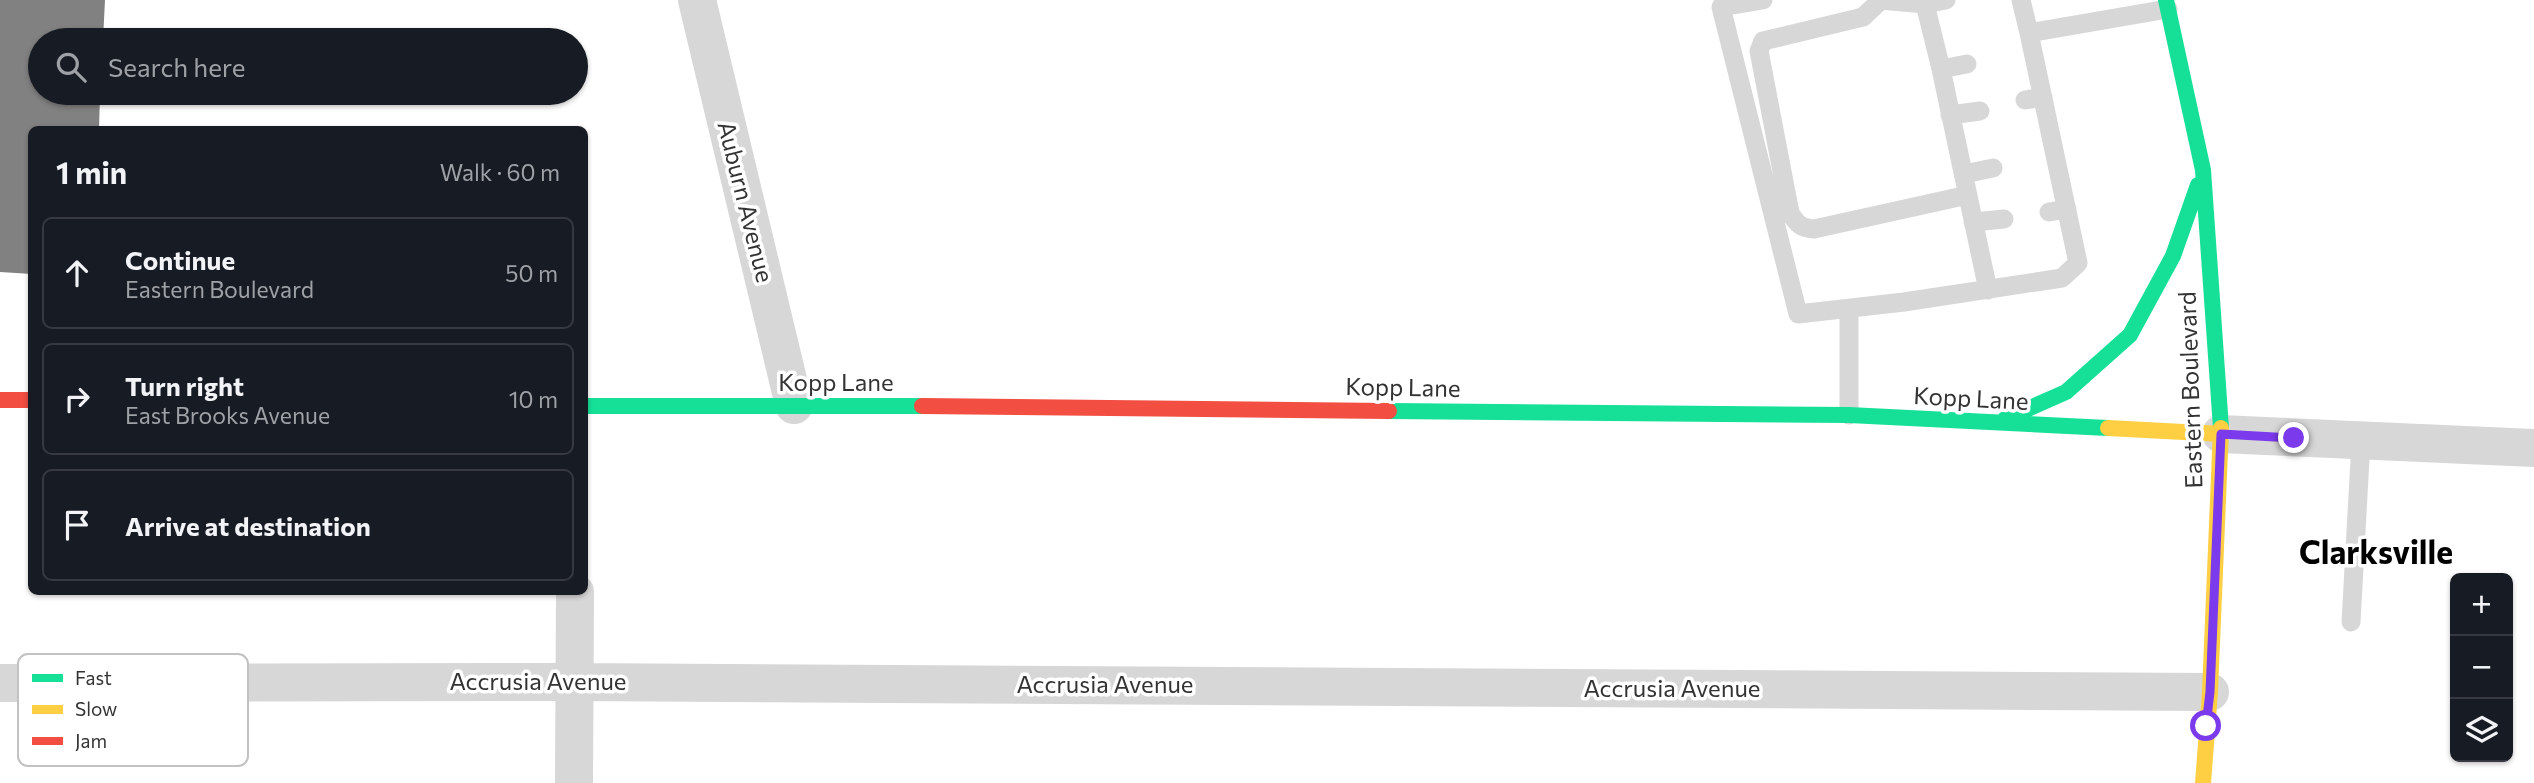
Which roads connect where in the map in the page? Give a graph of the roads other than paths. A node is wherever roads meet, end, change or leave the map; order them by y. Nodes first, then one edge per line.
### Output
1 (697, 0) edge
2 (1763, 0) edge
3 (1881, 0) edge
4 (1946, 0) edge
5 (2021, 0) edge
6 (1926, 4) junction
7 (2167, 4) edge
8 (2025, 45) junction
9 (1968, 64) dead end
10 (1941, 69) junction
11 (1980, 111) dead end
12 (1950, 114) junction
13 (1993, 168) dead end
14 (2203, 170) junction
15 (1964, 174) junction
16 (1968, 195) junction
17 (2004, 219) dead end
18 (1973, 222) junction
19 (1987, 290) junction
20 (1849, 309) junction
21 (0, 400) edge
22 (28, 400) edge
23 (794, 405) junction
24 (588, 406) edge
25 (1849, 415) junction
26 (1995, 423) junction
27 (2221, 434) junction
28 (2361, 441) junction
29 (2534, 448) edge
30 (575, 595) edge
31 (2351, 622) dead end
32 (575, 682) junction
33 (0, 683) edge
34 (18, 683) edge
35 (248, 683) edge
36 (2210, 692) junction
37 (574, 783) edge
38 (2203, 783) edge

1 - 23 street, Auburn Avenue
2 - 20 lane
3 - 6 lane
3 - 16 lane
4 - 6 lane
5 - 8 lane
6 - 10 lane
7 - 8 lane
7 - 14 street, Eastern Boulevard
8 - 19 lane
9 - 10 lane
10 - 12 lane
11 - 12 lane
12 - 15 lane
13 - 15 lane
14 - 26 street
14 - 27 street, Eastern Boulevard
15 - 16 lane
16 - 18 lane
17 - 18 lane
18 - 19 lane
19 - 20 lane
20 - 25 lane
21 - 22 street
23 - 24 street, Kopp Lane
23 - 25 street, Kopp Lane
25 - 26 street, Kopp Lane
26 - 27 street, Kopp Lane
27 - 28 street
27 - 36 street, Eastern Boulevard
28 - 29 street
28 - 31 lane
30 - 32 street
32 - 35 street, Accrusia Avenue
32 - 36 street, Accrusia Avenue
32 - 37 street
33 - 34 street, Accrusia Avenue
36 - 38 street, Eastern Boulevard

